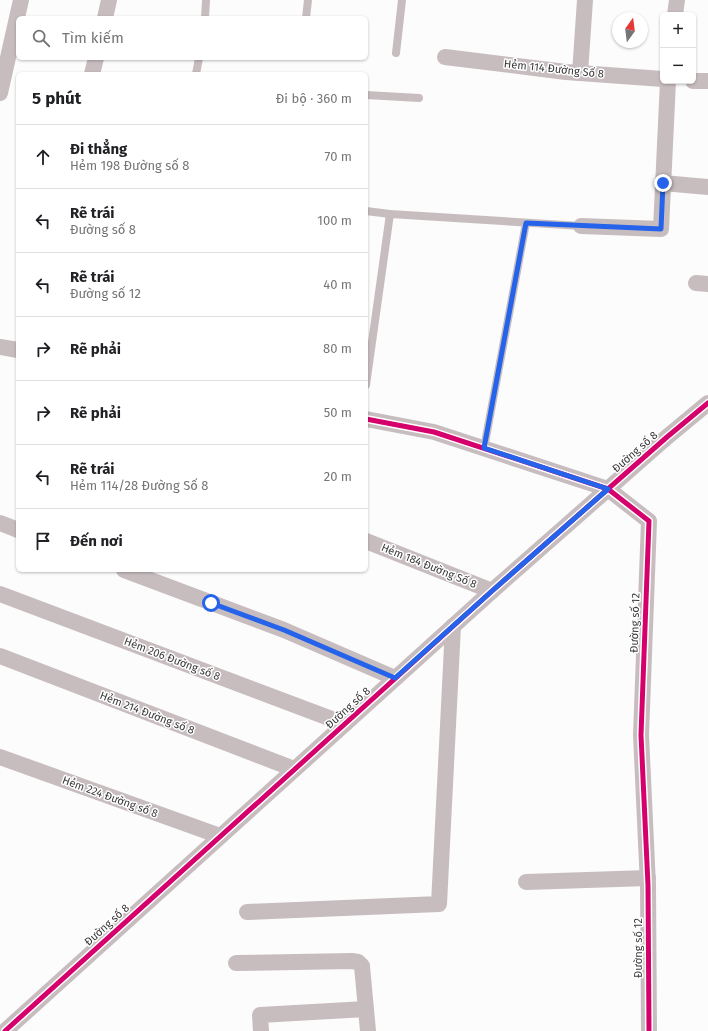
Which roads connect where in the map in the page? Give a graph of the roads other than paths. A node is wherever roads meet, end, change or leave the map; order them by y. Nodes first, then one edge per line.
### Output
1 (21, 0) edge
2 (110, 0) edge
3 (206, 0) edge
4 (308, 0) edge
5 (402, 0) edge
6 (585, 0) edge
7 (676, 0) edge
8 (675, 12) edge
9 (17, 16) edge
10 (106, 16) edge
11 (205, 16) edge
12 (306, 16) edge
13 (16, 22) edge
14 (396, 53) dead end
15 (445, 57) dead end
16 (96, 60) edge
17 (199, 60) edge
18 (92, 72) edge
19 (196, 72) edge
20 (580, 73) junction
21 (660, 79) edge
22 (696, 80) edge
23 (708, 81) edge
24 (668, 84) edge
25 (0, 93) edge
26 (368, 95) edge
27 (419, 98) dead end
28 (663, 183) junction
29 (708, 187) edge
30 (368, 211) edge
31 (390, 214) junction
32 (526, 223) junction
33 (581, 226) joint
34 (0, 347) edge
35 (16, 350) edge
36 (368, 371) edge
37 (708, 403) edge
38 (368, 419) edge
39 (484, 448) junction
40 (608, 489) junction
41 (0, 523) edge
42 (16, 529) edge
43 (368, 542) edge
44 (129, 572) edge
45 (492, 591) junction
46 (0, 594) edge
47 (453, 626) junction
48 (0, 656) edge
49 (395, 678) junction
50 (345, 724) junction
51 (0, 757) edge
52 (294, 769) junction
53 (220, 836) junction
54 (648, 878) junction
55 (526, 882) dead end
56 (247, 912) dead end
57 (236, 963) dead end
58 (366, 1009) junction
59 (4, 1031) edge
60 (261, 1031) edge
61 (368, 1031) edge
62 (649, 1031) edge

1 - 9 street
2 - 10 street
3 - 11 lane
4 - 12 lane
5 - 14 lane
6 - 20 street
7 - 8 street
13 - 25 street
15 - 20 street, Hẻm 114 Đường Số 8
16 - 18 street
17 - 19 lane
20 - 21 street, Hẻm 114 Đường Số 8
22 - 23 street
24 - 28 street
26 - 27 lane
28 - 29 street
28 - 33 street
30 - 31 lane
31 - 32 lane
31 - 36 lane
32 - 33 lane
32 - 39 lane
34 - 35 street
37 - 40 street, Đường số 8
38 - 39 street, Đường số 12
39 - 40 street, Đường số 12
40 - 45 street, Đường số 8
40 - 54 street, Đường số 12
41 - 42 street
43 - 45 street, Hẻm 184 Đường Số 8
44 - 49 street
45 - 47 street, Đường số 8
46 - 50 street, Hẻm 206 Đường số 8
47 - 49 street, Đường số 8
47 - 56 street
48 - 52 street, Hẻm 214 Đường số 8
49 - 50 street, Đường số 8
50 - 52 street, Đường số 8
51 - 53 street, Hẻm 224 Đường số 8
52 - 53 street, Đường số 8
53 - 59 street, Đường số 8
54 - 55 street
54 - 62 street, Đường số 12
57 - 58 street
58 - 60 street
58 - 61 street

